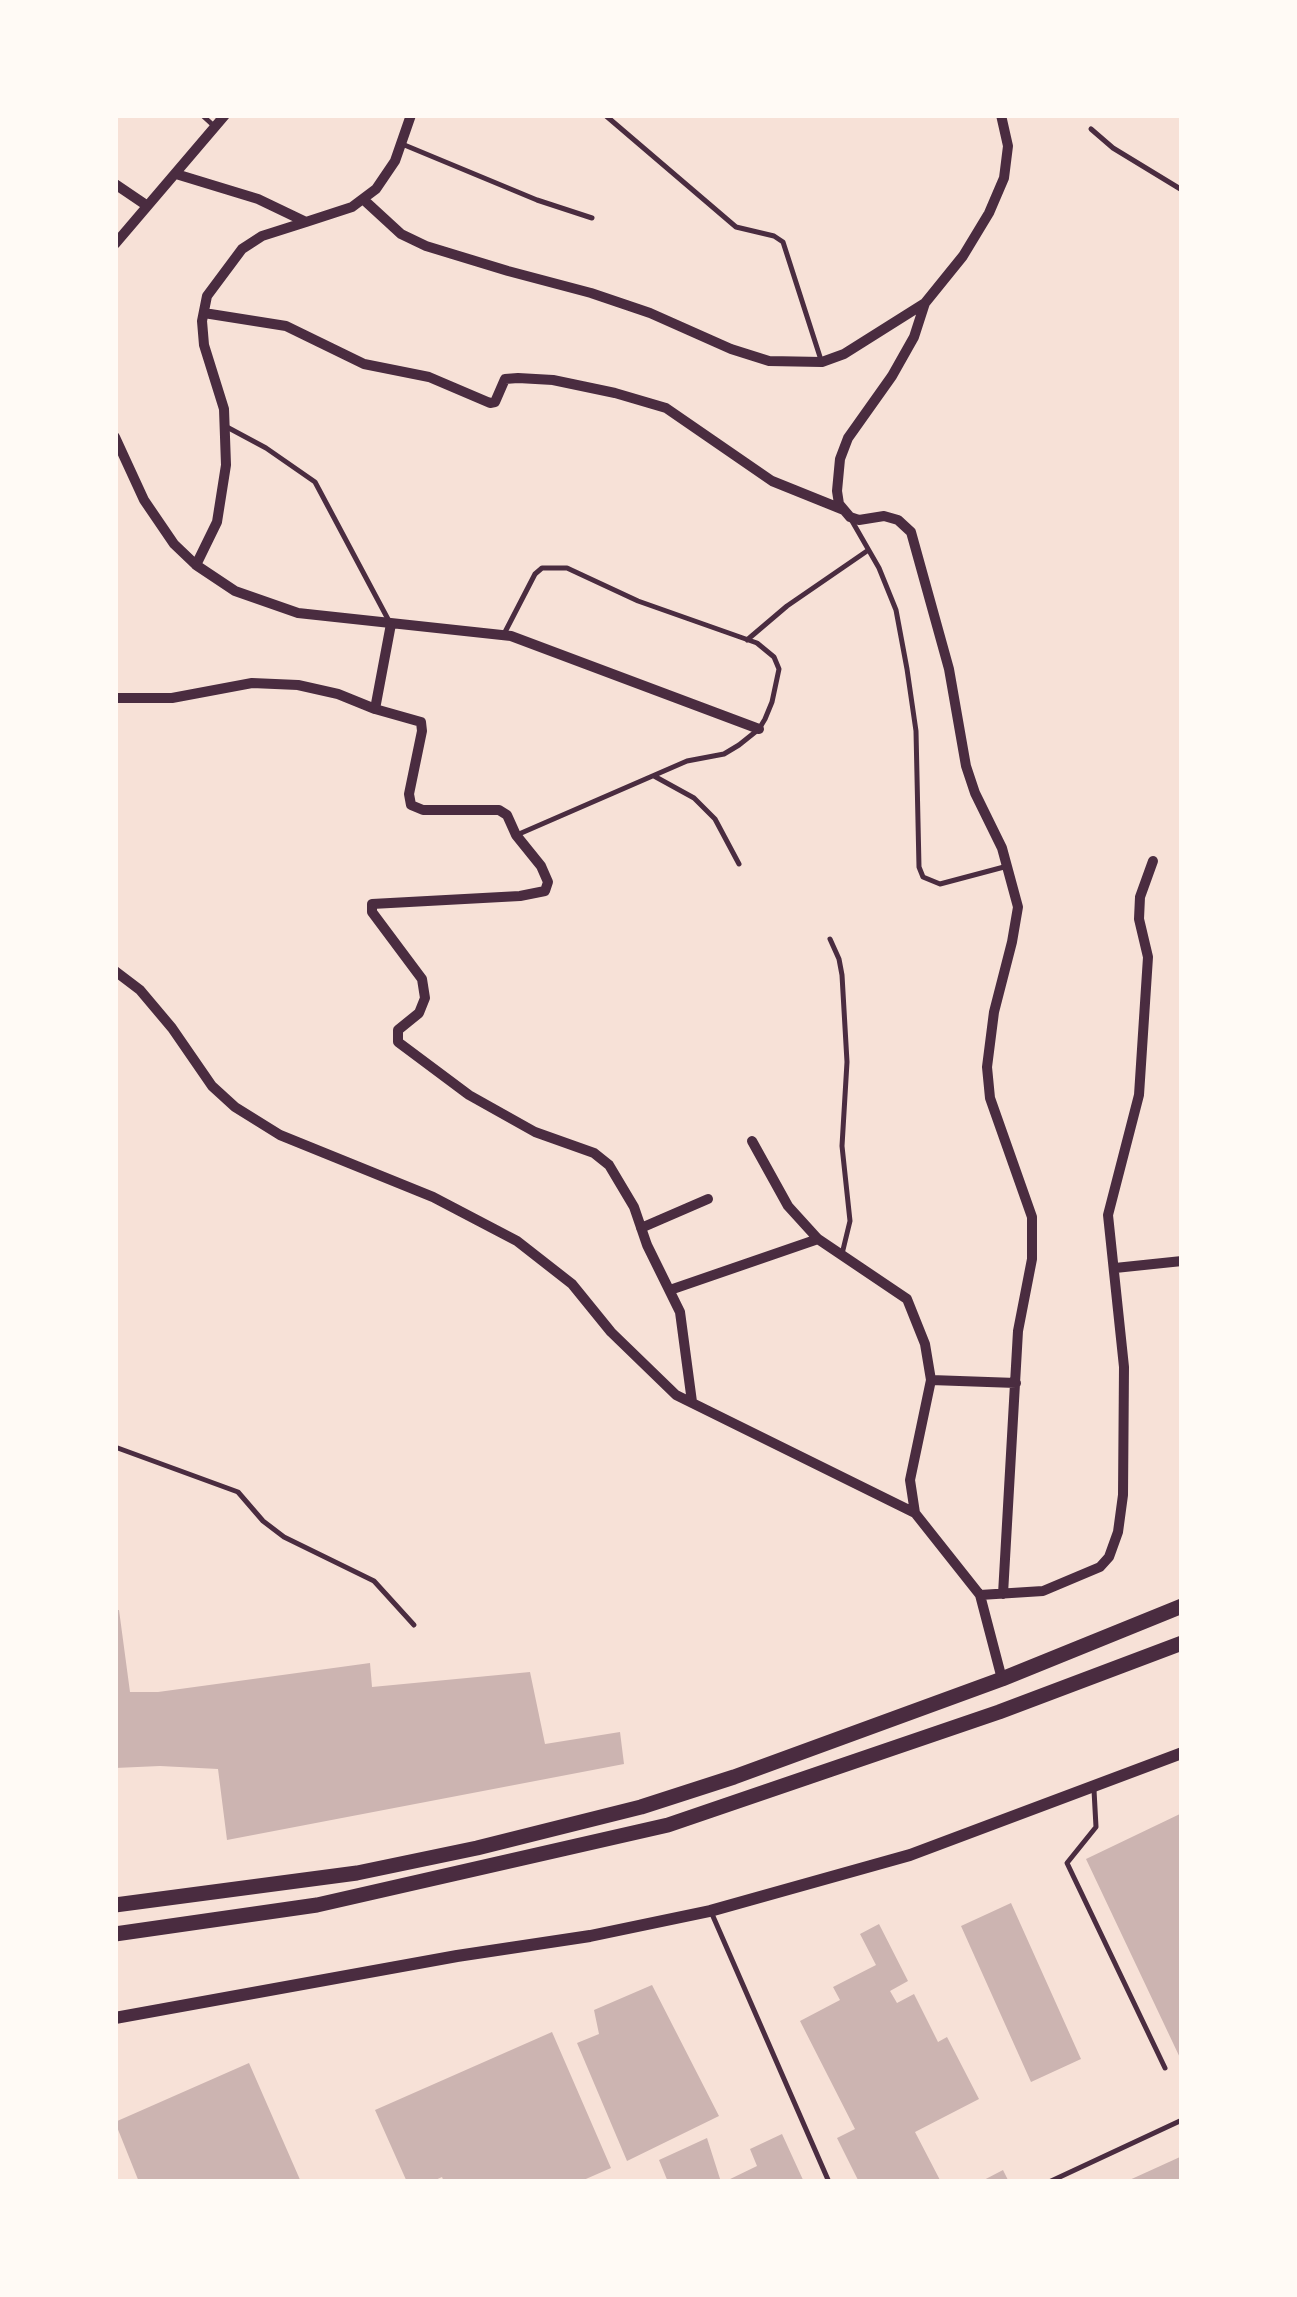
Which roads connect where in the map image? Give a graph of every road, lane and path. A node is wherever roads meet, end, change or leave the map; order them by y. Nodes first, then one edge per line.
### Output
1 (202, 115) edge
2 (225, 115) edge
3 (410, 115) edge
4 (605, 115) edge
5 (1002, 115) edge
6 (216, 128) junction
7 (1091, 130) dead end
8 (402, 144) junction
9 (176, 174) junction
10 (115, 184) edge
11 (1182, 190) edge
12 (364, 200) junction
13 (146, 205) junction
14 (592, 218) dead end
15 (306, 222) junction
16 (115, 244) edge
17 (925, 302) junction
18 (204, 312) junction
19 (822, 362) junction
20 (224, 425) junction
21 (115, 437) edge
22 (848, 514) junction
23 (867, 551) junction
24 (196, 565) junction
25 (390, 624) junction
26 (503, 636) junction
27 (747, 640) junction
28 (115, 698) edge
29 (375, 710) junction
30 (760, 729) junction
31 (654, 776) junction
32 (516, 835) junction
33 (1153, 861) dead end
34 (739, 864) dead end
35 (1007, 867) junction
36 (830, 940) dead end
37 (115, 970) edge
38 (752, 1140) dead end
39 (708, 1199) dead end
40 (640, 1228) junction
41 (818, 1238) junction
42 (841, 1256) junction
43 (1182, 1261) edge
44 (1115, 1268) junction
45 (670, 1290) junction
46 (931, 1380) junction
47 (1016, 1383) junction
48 (692, 1402) junction
49 (115, 1447) edge
50 (915, 1513) junction
51 (1003, 1594) junction
52 (980, 1595) junction
53 (1182, 1606) edge
54 (414, 1625) dead end
55 (1182, 1642) edge
56 (1002, 1679) junction
57 (1182, 1752) edge
58 (1094, 1788) junction
59 (115, 1905) edge
60 (710, 1911) junction
61 (115, 1934) edge
62 (115, 2018) edge
63 (1165, 2068) dead end
64 (1182, 2120) edge
65 (829, 2182) edge
66 (1049, 2182) edge

1 - 6 lane
2 - 6 street
3 - 8 street
4 - 19 lane
5 - 17 street
6 - 9 street
7 - 11 lane
8 - 12 street
8 - 14 lane
9 - 13 street
9 - 15 street
10 - 13 street
12 - 15 street
12 - 19 street
13 - 16 street
15 - 18 street
17 - 19 street
17 - 22 street
18 - 20 street
18 - 22 street
20 - 24 street
20 - 25 lane
21 - 24 street
22 - 23 lane
22 - 35 street
23 - 27 lane
23 - 35 lane
24 - 25 street
25 - 26 street
25 - 29 street
26 - 27 lane
26 - 30 street
27 - 30 lane
28 - 29 street
29 - 32 street
30 - 31 lane
31 - 32 lane
31 - 34 lane
32 - 40 street
33 - 44 street
35 - 47 street
36 - 42 lane
37 - 48 street
38 - 41 street
39 - 40 street
40 - 45 street
41 - 42 street
41 - 45 street
42 - 46 street
43 - 44 street
44 - 51 street
45 - 48 street
46 - 47 street
46 - 50 street
47 - 51 street
48 - 50 street
49 - 54 lane
50 - 52 street
51 - 52 street
52 - 56 street
53 - 56 highway
55 - 61 highway
56 - 59 highway
57 - 58 street
58 - 60 street
58 - 63 lane
60 - 62 street
60 - 65 lane
64 - 66 lane

